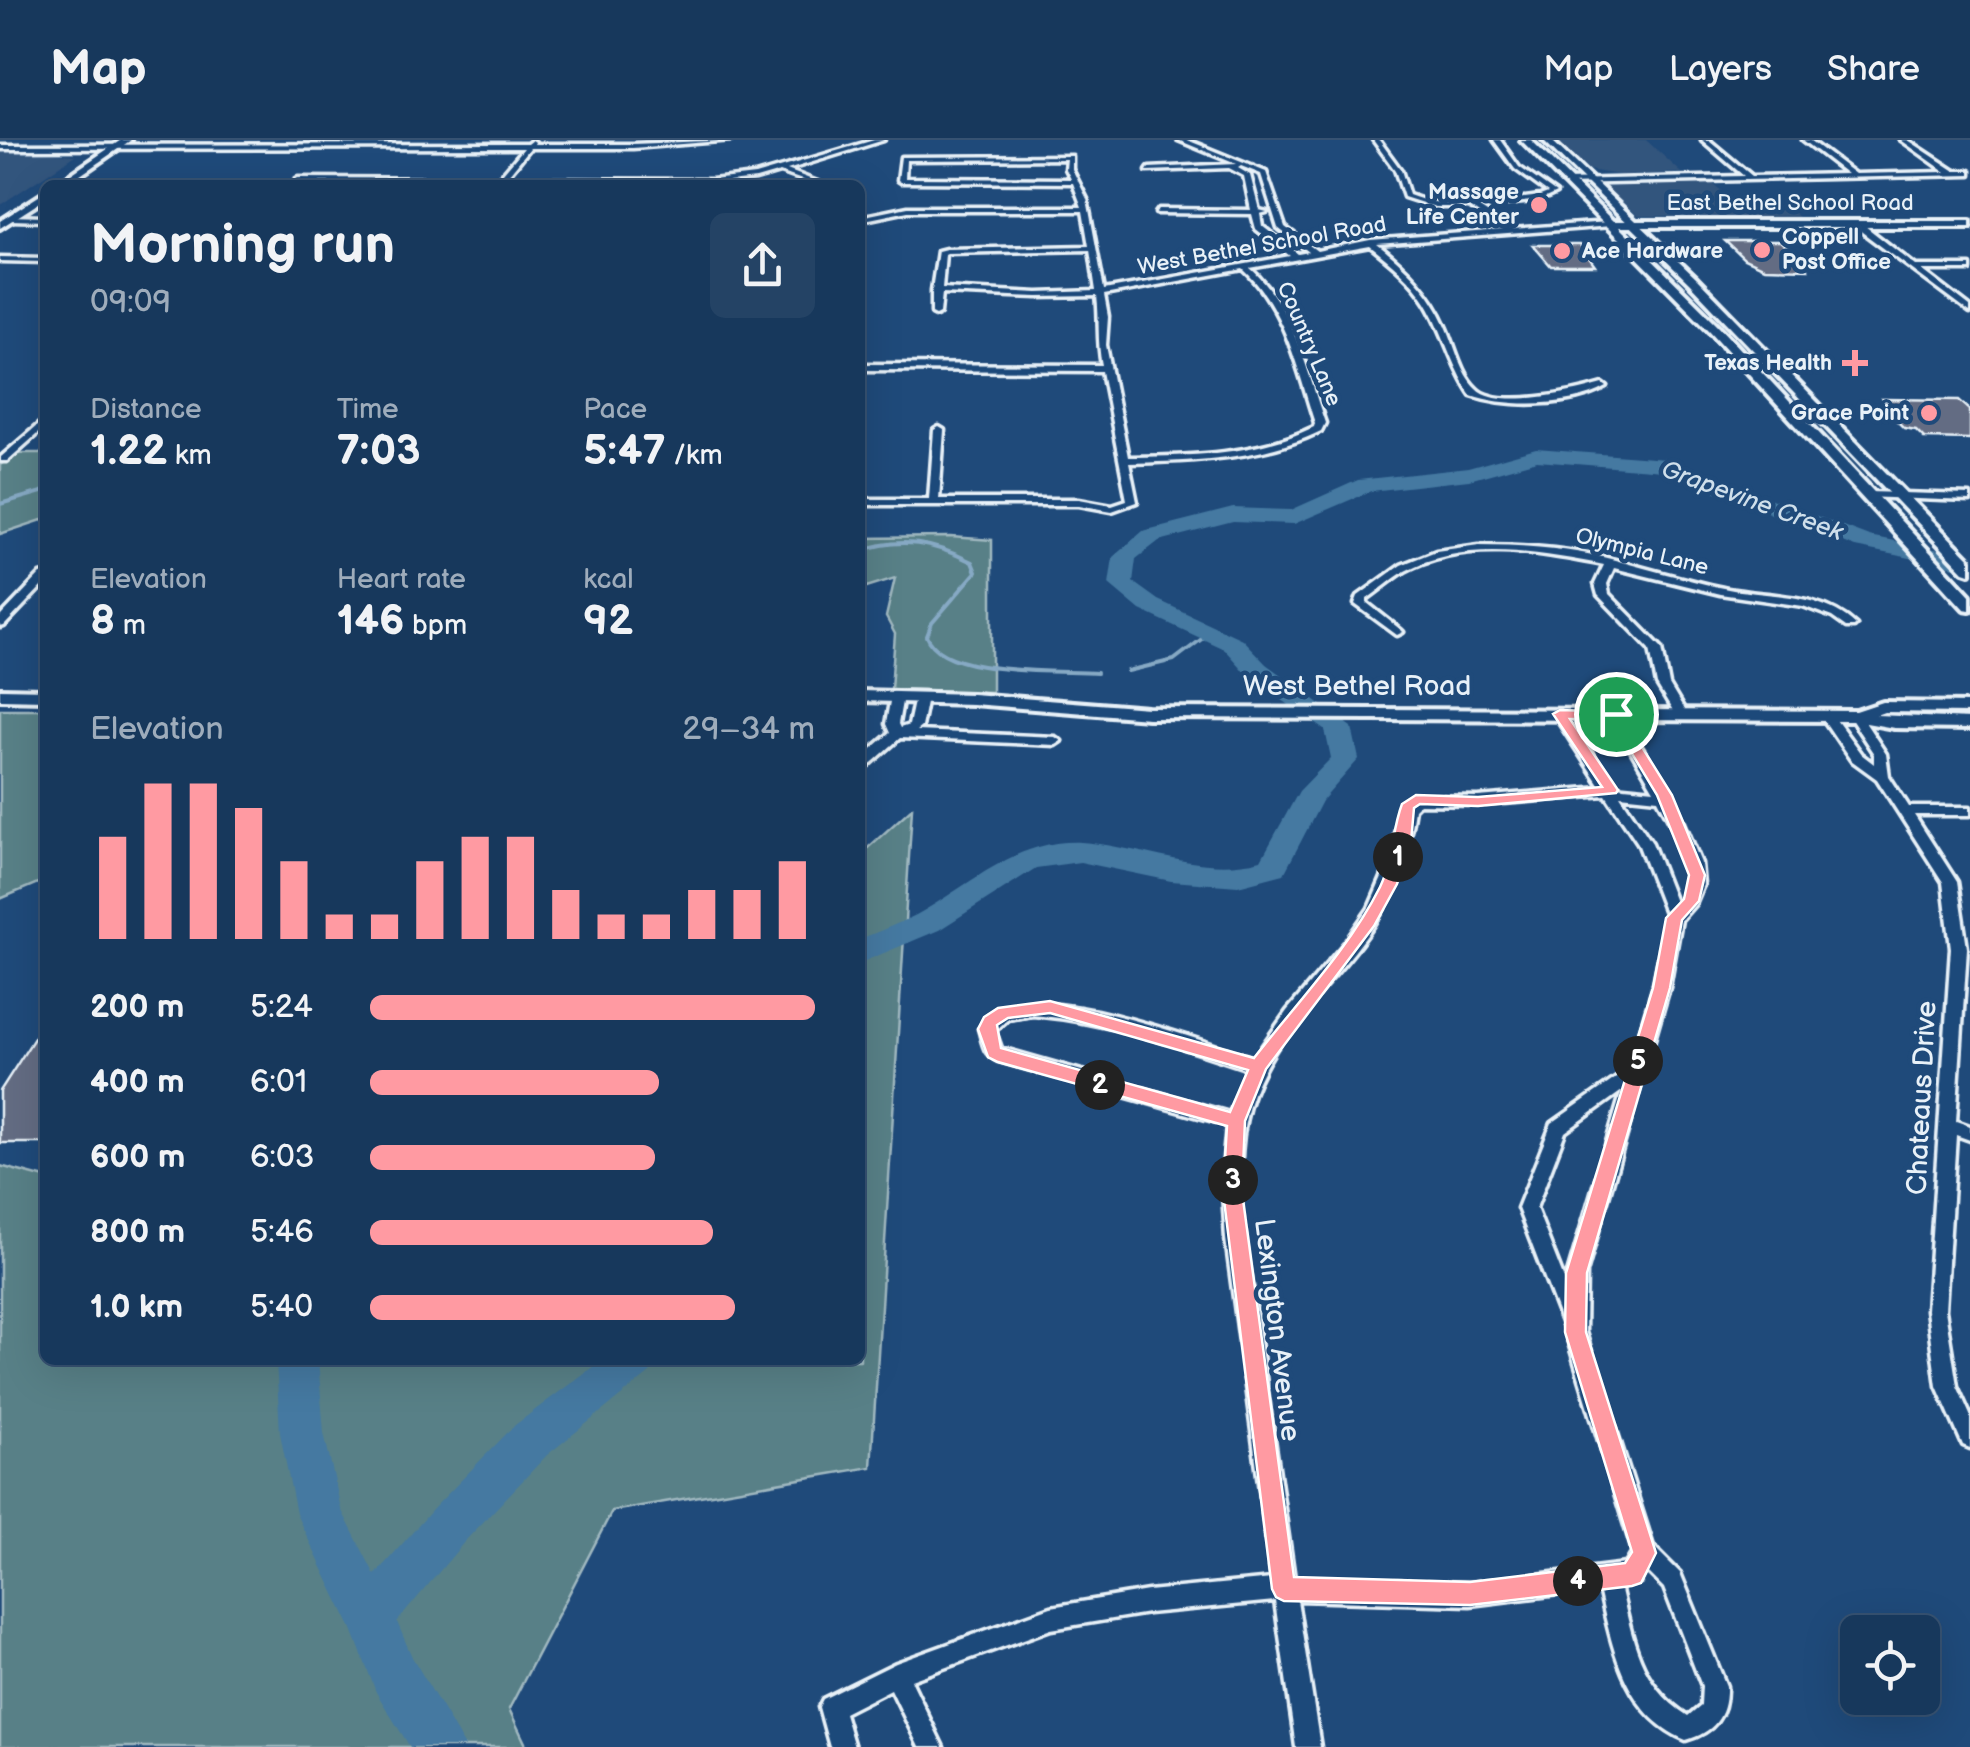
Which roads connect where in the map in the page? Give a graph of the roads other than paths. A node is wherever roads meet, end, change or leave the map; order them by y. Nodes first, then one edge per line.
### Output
1 (128, 140) edge
2 (259, 140) edge
3 (730, 140) edge
4 (881, 140) edge
5 (1181, 140) edge
6 (1376, 140) edge
7 (1497, 140) edge
8 (1526, 140) edge
9 (1546, 140) edge
10 (1705, 140) edge
11 (1806, 140) edge
12 (1904, 140) edge
13 (531, 143) edge
14 (0, 147) edge
15 (117, 147) junction
16 (250, 148) junction
17 (1210, 154) junction
18 (1247, 164) junction
19 (1232, 168) junction
20 (781, 170) junction
21 (1149, 170) dead end
22 (1970, 173) edge
23 (1954, 174) junction
24 (1854, 176) junction
25 (1750, 178) junction
26 (68, 180) edge
27 (501, 180) edge
28 (724, 180) edge
29 (808, 180) edge
30 (1072, 181) junction
31 (1566, 182) junction
32 (1590, 182) junction
33 (40, 198) edge
34 (1469, 204) junction
35 (1454, 205) junction
36 (1086, 209) junction
37 (1159, 210) dead end
38 (1256, 212) junction
39 (1276, 213) junction
40 (10, 218) junction
41 (40, 218) edge
42 (865, 218) edge
43 (1635, 222) junction
44 (1610, 224) junction
45 (1857, 224) junction
46 (1970, 224) edge
47 (0, 226) edge
48 (1510, 232) junction
49 (1489, 233) junction
50 (1370, 242) junction
51 (1093, 248) junction
52 (1314, 252) junction
53 (1296, 256) junction
54 (0, 260) edge
55 (40, 260) edge
56 (1244, 266) junction
57 (1914, 268) junction
58 (1970, 268) edge
59 (936, 290) junction
60 (1101, 292) junction
61 (1970, 311) edge
62 (936, 313) dead end
63 (1714, 328) junction
64 (1738, 328) junction
65 (865, 367) edge
66 (1108, 368) junction
67 (1764, 382) junction
68 (1790, 382) junction
69 (1604, 387) dead end
70 (40, 427) edge
71 (939, 430) dead end
72 (4, 459) dead end
73 (1126, 460) junction
74 (1868, 495) junction
75 (1899, 495) junction
76 (1970, 498) edge
77 (865, 502) edge
78 (934, 502) junction
79 (1610, 562) junction
80 (1970, 568) edge
81 (40, 581) edge
82 (1970, 605) edge
83 (0, 624) edge
84 (1850, 625) dead end
85 (1397, 632) dead end
86 (0, 694) edge
87 (40, 695) edge
88 (865, 696) edge
89 (897, 696) junction
90 (921, 697) junction
91 (1970, 708) edge
92 (1560, 714) junction
93 (1616, 714) junction
94 (1681, 715) junction
95 (1828, 716) junction
96 (1855, 716) junction
97 (1970, 724) edge
98 (897, 734) junction
99 (1055, 742) dead end
100 (865, 762) edge
101 (1882, 776) junction
102 (1611, 790) junction
103 (1664, 795) junction
104 (1902, 811) junction
105 (1970, 811) edge
106 (1674, 918) junction
107 (1964, 949) edge
108 (1258, 1066) junction
109 (1634, 1073) junction
110 (1236, 1121) junction
111 (1948, 1126) junction
112 (1970, 1133) edge
113 (1576, 1332) junction
114 (1970, 1438) edge
115 (1644, 1553) junction
116 (1607, 1577) junction
117 (1284, 1589) junction
118 (896, 1674) junction
119 (842, 1747) edge
120 (931, 1747) edge
121 (1308, 1747) edge

1 - 15 main road
2 - 16 street
3 - 13 street
4 - 20 street
5 - 17 street
6 - 35 street
7 - 34 street
8 - 31 main road
9 - 32 main road
10 - 25 street
11 - 24 street
12 - 23 street
13 - 16 street
13 - 27 street
14 - 15 street
15 - 16 street
15 - 26 main road
17 - 18 street
17 - 19 street
18 - 19 street
18 - 39 street
19 - 21 street
19 - 38 street
20 - 28 street
20 - 29 street
22 - 23 street
23 - 24 street
24 - 25 street
25 - 32 street
30 - 30 street
30 - 36 street
31 - 32 street
31 - 44 main road
32 - 43 main road
33 - 40 main road
34 - 35 street
34 - 48 street
35 - 49 street
36 - 42 street
36 - 51 street
37 - 38 street
38 - 39 street
38 - 53 street
39 - 52 street
40 - 41 street
40 - 47 main road
43 - 44 main road, East Bethel School Road
43 - 45 main road, East Bethel School Road
43 - 64 main road
44 - 48 street, West Bethel School Road
44 - 63 main road
45 - 46 main road, East Bethel School Road
45 - 57 street
48 - 49 street, West Bethel School Road
49 - 50 street, West Bethel School Road
50 - 52 street, West Bethel School Road
50 - 69 street
51 - 59 street
51 - 60 street
52 - 53 street, West Bethel School Road
53 - 56 street, West Bethel School Road
54 - 55 street
56 - 60 street, West Bethel School Road
56 - 73 street, Country Lane
57 - 58 street
57 - 61 street
59 - 60 street, West Bethel School Road
59 - 62 street
60 - 66 street
63 - 64 main road
63 - 67 main road
64 - 68 main road
65 - 66 street
66 - 73 street
67 - 68 main road
67 - 74 main road
68 - 75 main road
70 - 72 street
71 - 78 street
73 - 78 street
74 - 75 street
74 - 82 main road
75 - 76 street
75 - 80 main road
77 - 78 street
79 - 84 street, Olympia Lane
79 - 85 street, Olympia Lane
79 - 94 street
81 - 83 street
86 - 87 main road
88 - 89 main road, West Bethel Road
89 - 90 main road, West Bethel Road
89 - 98 street
90 - 92 main road, West Bethel Road
90 - 98 street
91 - 96 main road, West Bethel Road
92 - 93 main road, West Bethel Road
92 - 102 street
93 - 94 main road, West Bethel Road
93 - 103 street
94 - 95 main road, West Bethel Road
95 - 96 main road, West Bethel Road
95 - 101 street, Chateaus Drive
96 - 97 main road, West Bethel Road
96 - 101 street, Chateaus Drive
98 - 99 street
98 - 100 street
101 - 104 street, Chateaus Drive
102 - 103 street, Lexington Avenue
102 - 106 street
102 - 108 street, Lexington Avenue
103 - 106 street
104 - 105 street
104 - 107 street, Chateaus Drive
106 - 109 street
107 - 111 street, Chateaus Drive
108 - 110 street, Lexington Avenue
108 - 110 street
109 - 113 street
109 - 113 street
110 - 117 street, Lexington Avenue
111 - 112 street
111 - 114 street, Chateaus Drive
113 - 115 street
115 - 116 street
115 - 116 street
116 - 117 street
117 - 118 street
117 - 121 street, Lexington Avenue
118 - 119 street
118 - 120 street

